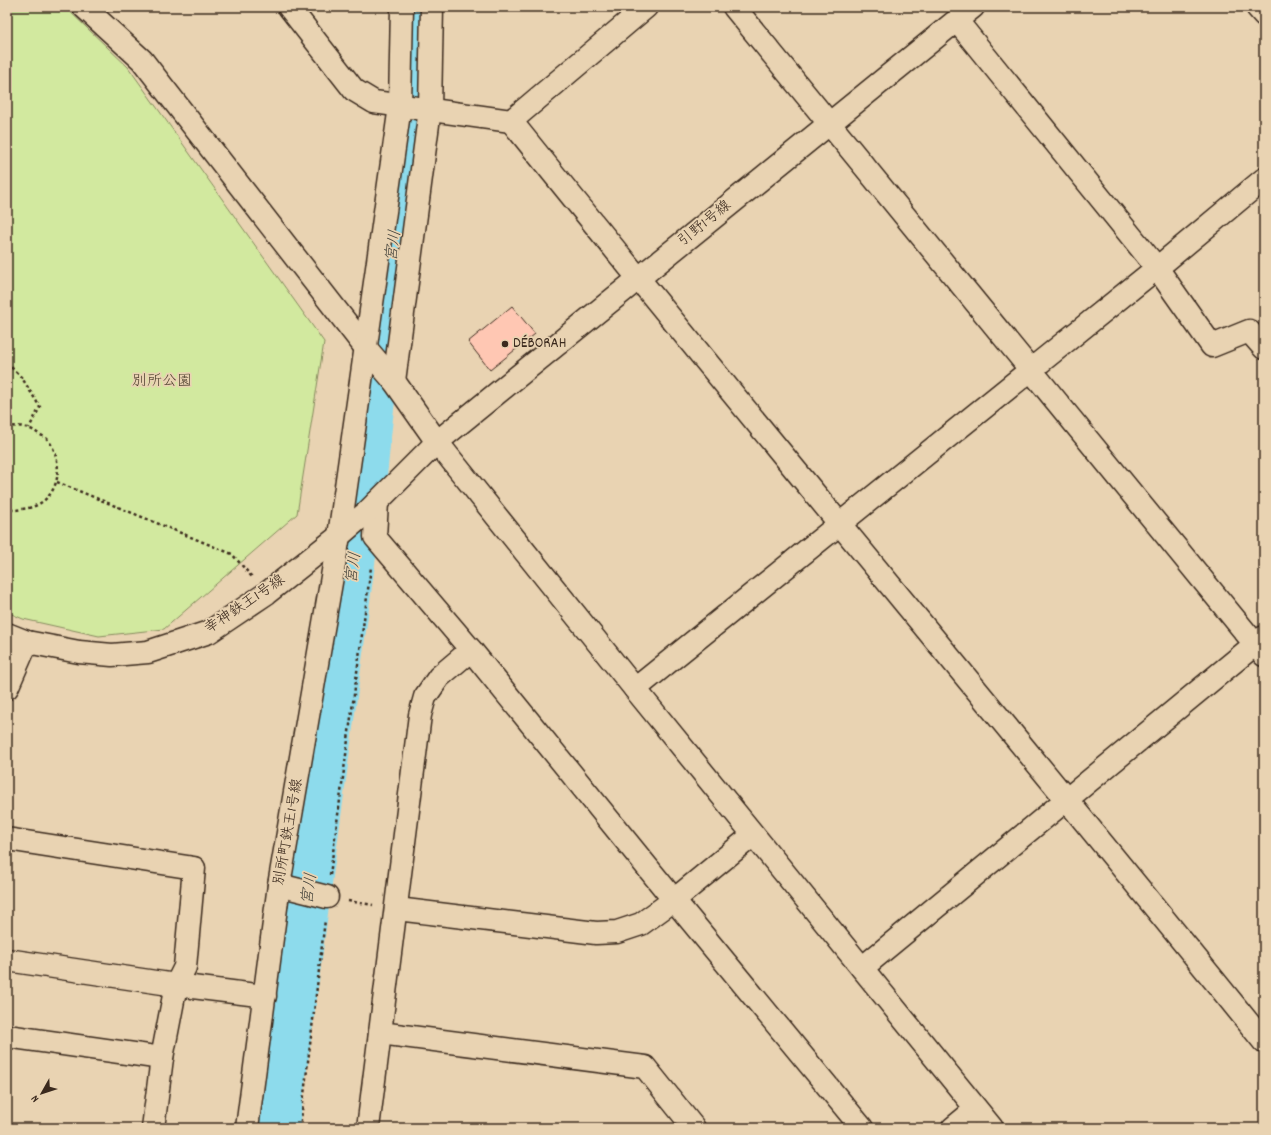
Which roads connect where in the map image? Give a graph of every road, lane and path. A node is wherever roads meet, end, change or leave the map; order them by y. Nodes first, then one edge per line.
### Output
1 (84, 7) edge
2 (289, 7) edge
3 (402, 7) edge
4 (432, 7) edge
5 (646, 7) edge
6 (734, 7) edge
7 (973, 7) edge
8 (1257, 7) edge
9 (1264, 15) edge
10 (957, 21) junction
11 (414, 107) junction
12 (511, 121) junction
13 (830, 124) junction
14 (1264, 180) edge
15 (1157, 268) junction
16 (637, 279) junction
17 (366, 348) junction
18 (1264, 348) edge
19 (7, 363) edge
20 (1030, 370) junction
21 (394, 380) junction
22 (7, 428) edge
23 (29, 428) junction
24 (437, 442) junction
25 (57, 482) junction
26 (373, 506) junction
27 (7, 508) edge
28 (841, 524) junction
29 (344, 531) junction
30 (375, 537) junction
31 (266, 593) junction
32 (7, 634) edge
33 (27, 642) junction
34 (1261, 645) edge
35 (471, 650) junction
36 (7, 688) edge
37 (635, 689) junction
38 (1067, 798) junction
39 (753, 835) junction
40 (7, 839) edge
41 (280, 885) junction
42 (327, 897) junction
43 (674, 900) junction
44 (397, 909) junction
45 (7, 960) edge
46 (862, 968) junction
47 (176, 985) junction
48 (265, 996) junction
49 (380, 1033) junction
50 (7, 1036) edge
51 (1264, 1042) edge
52 (162, 1058) junction
53 (976, 1109) junction
54 (153, 1128) edge
55 (247, 1128) edge
56 (300, 1128) edge
57 (368, 1128) edge
58 (694, 1128) edge
59 (862, 1128) edge
60 (953, 1128) edge
61 (992, 1128) edge

1 - 17 street
2 - 11 street
3 - 11 street
4 - 11 street
5 - 12 street
6 - 13 street
7 - 10 street, 引野1号線
8 - 9 street
10 - 13 street, 引野1号線
10 - 15 street
11 - 12 street
11 - 17 street, 別所町鉄王1号線
11 - 21 street
12 - 16 street
13 - 16 street, 引野1号線
13 - 20 street
14 - 15 street
15 - 18 street
15 - 20 street
16 - 24 street, 引野1号線
16 - 28 street
17 - 21 street
17 - 29 street, 別所町鉄王1号線
19 - 23 path
20 - 28 street
20 - 34 street
21 - 24 street
22 - 23 path
23 - 25 path
24 - 26 street, 幸神鉄王1号線
24 - 37 street
25 - 27 path
25 - 31 path
26 - 29 street, 幸神鉄王1号線
26 - 30 street
28 - 37 street
28 - 38 street
29 - 31 street, 幸神鉄王1号線
29 - 41 street, 別所町鉄王1号線
30 - 35 street
30 - 42 path
31 - 33 street, 幸神鉄王1号線
32 - 33 street, 幸神鉄王1号線
33 - 36 street
34 - 38 street
35 - 43 street
35 - 44 street
37 - 39 street
38 - 46 street
38 - 51 street
39 - 43 street
39 - 46 street
40 - 47 street
41 - 42 street
41 - 48 street, 別所町鉄王1号線
42 - 44 path
42 - 56 path
43 - 44 street
43 - 59 street
44 - 49 street
45 - 47 street
46 - 53 street
47 - 48 street
47 - 52 street
48 - 55 street, 別所町鉄王1号線
49 - 57 street
49 - 58 street
50 - 52 street
52 - 54 street
53 - 60 street
53 - 61 street

